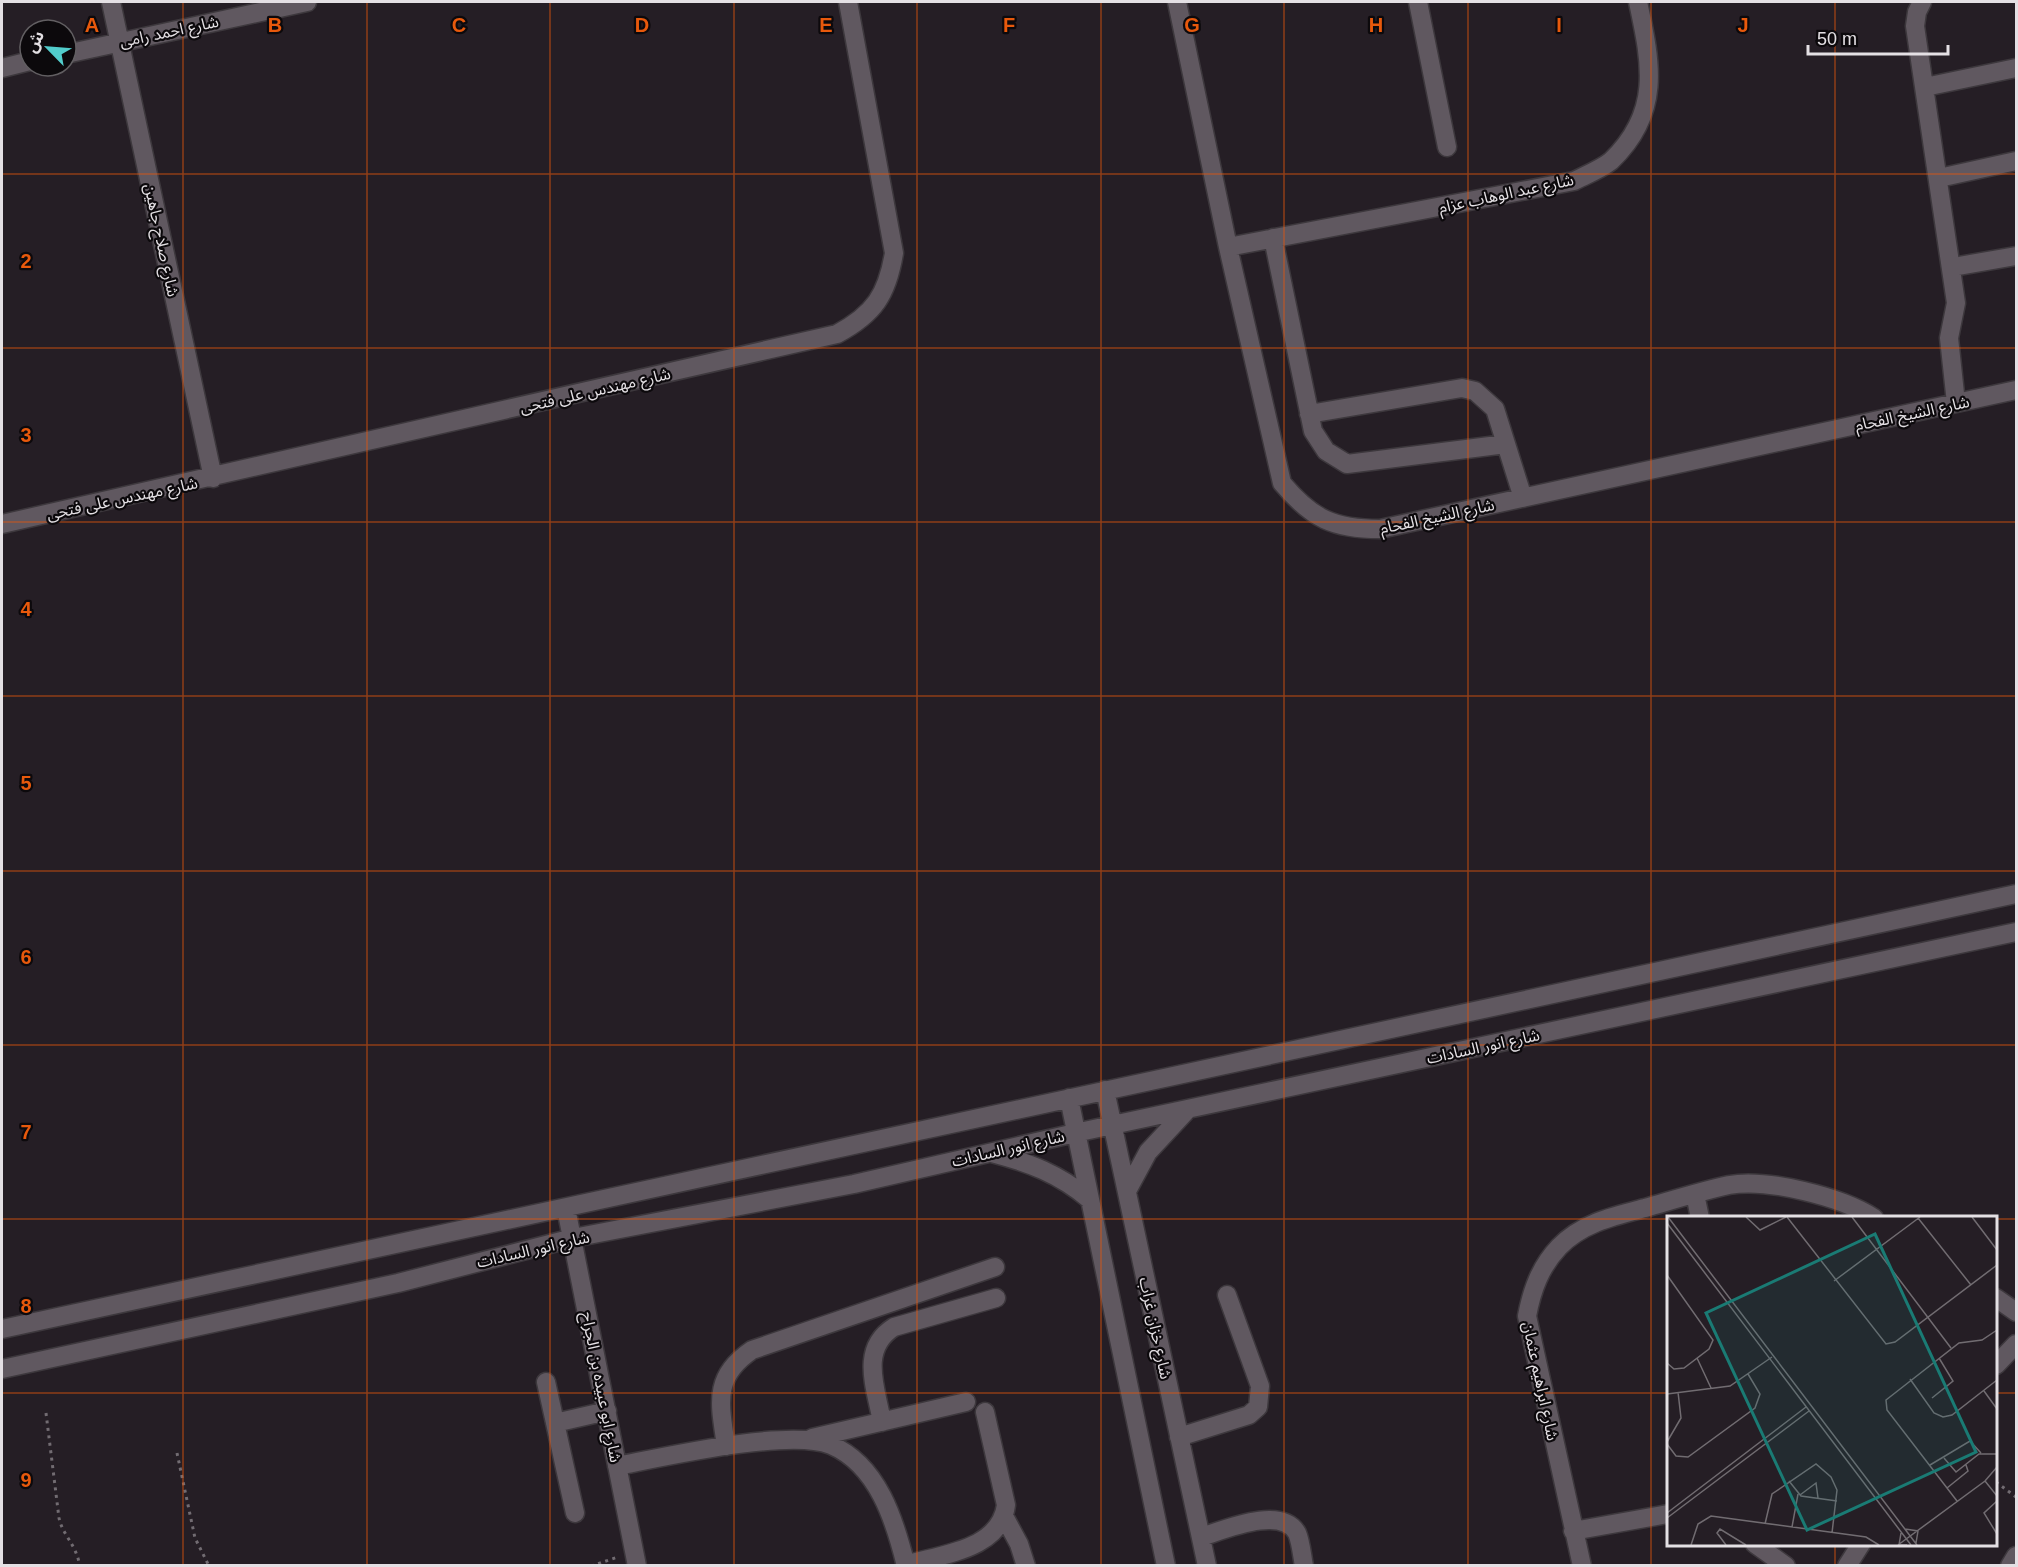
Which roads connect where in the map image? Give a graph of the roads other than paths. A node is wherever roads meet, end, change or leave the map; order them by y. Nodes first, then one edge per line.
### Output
1 (111, 2) edge
2 (307, 2) edge
3 (848, 2) edge
4 (1177, 2) edge
5 (1418, 2) edge
6 (1638, 2) edge
7 (1922, 2) edge
8 (120, 42) junction
9 (78, 51) edge
10 (18, 65) edge
11 (2, 68) edge
12 (2016, 68) edge
13 (1925, 87) junction
14 (1447, 147) dead end
15 (2016, 161) edge
16 (1939, 178) junction
17 (1273, 238) junction
18 (1228, 247) junction
19 (2016, 256) edge
20 (1953, 267) junction
21 (2016, 390) edge
22 (1956, 403) junction
23 (1309, 414) junction
24 (1506, 444) junction
25 (213, 478) junction
26 (1523, 498) junction
27 (2, 524) edge
28 (2016, 894) edge
29 (2016, 932) edge
30 (1105, 1090) junction
31 (1069, 1098) junction
32 (1188, 1108) junction
33 (1114, 1124) junction
34 (1075, 1132) junction
35 (988, 1152) junction
36 (1127, 1191) junction
37 (1695, 1194) junction
38 (1089, 1198) junction
39 (566, 1208) junction
40 (1700, 1216) edge
41 (1871, 1216) edge
42 (573, 1238) junction
43 (995, 1267) dead end
44 (914, 1294) junction
45 (1227, 1295) dead end
46 (996, 1298) dead end
47 (1997, 1299) edge
48 (2016, 1312) edge
49 (929, 1317) junction
50 (2, 1329) edge
51 (2016, 1344) edge
52 (1997, 1363) edge
53 (2, 1369) edge
54 (546, 1382) dead end
55 (966, 1402) dead end
56 (607, 1411) junction
57 (985, 1412) dead end
58 (882, 1422) junction
59 (555, 1423) junction
60 (1179, 1437) junction
61 (807, 1439) junction
62 (726, 1446) junction
63 (617, 1466) junction
64 (575, 1513) dead end
65 (1667, 1514) edge
66 (1005, 1518) junction
67 (1573, 1531) junction
68 (1201, 1537) junction
69 (1756, 1546) edge
70 (1860, 1546) edge
71 (2016, 1556) edge
72 (635, 1559) edge
73 (905, 1565) edge
74 (1026, 1566) edge
75 (1166, 1566) edge
76 (1207, 1566) edge
77 (1304, 1566) edge
78 (1582, 1566) edge
79 (1786, 1566) edge
80 (1847, 1566) edge
81 (2010, 1566) edge

1 - 8 street, شارع صلاح جاهين
2 - 8 street, شارع احمد رامى
3 - 25 street, شارع مهندس على فتحى
4 - 18 street, شارع الشيخ الفحام
5 - 14 street
6 - 17 street, شارع عبد الوهاب عزام
7 - 13 street
8 - 9 street, شارع احمد رامى
8 - 25 street, شارع صلاح جاهين
10 - 11 street
12 - 13 street
13 - 16 street
15 - 16 street
16 - 20 street
17 - 18 street, شارع عبد الوهاب عزام
17 - 23 street
18 - 26 street, شارع الشيخ الفحام
19 - 20 street
20 - 22 street
21 - 22 street, شارع الشيخ الفحام
22 - 26 street, شارع الشيخ الفحام
23 - 24 street
23 - 24 street
24 - 26 street
25 - 27 street, شارع مهندس على فتحى
28 - 30 street, شارع انور السادات
29 - 32 street, شارع انور السادات
30 - 31 street, شارع انور السادات
30 - 33 street, شارع خزان غراب
31 - 34 street
31 - 39 street, شارع انور السادات
32 - 33 street, شارع انور السادات
32 - 36 street
33 - 34 street, شارع انور السادات
33 - 36 street, شارع خزان غراب
34 - 35 street, شارع انور السادات
34 - 38 street
35 - 38 street
35 - 42 street, شارع انور السادات
36 - 60 street, شارع خزان غراب
37 - 40 street
37 - 41 street, شارع ابراهيم عثمان
37 - 67 street, شارع ابراهيم عثمان
38 - 75 street
39 - 42 street, شارع ابو عبيده بن الجراح
39 - 50 street, شارع انور السادات
42 - 53 street, شارع انور السادات
42 - 56 street, شارع ابو عبيده بن الجراح
43 - 44 street
44 - 49 street
44 - 62 street
45 - 60 street
46 - 49 street
47 - 48 street
49 - 58 street
51 - 52 street
54 - 59 street
55 - 58 street
56 - 59 street
56 - 63 street, شارع ابو عبيده بن الجراح
57 - 66 street
58 - 61 street
59 - 64 street
60 - 68 street, شارع خزان غراب
61 - 62 street
61 - 73 street
62 - 63 street
63 - 72 street, شارع ابو عبيده بن الجراح
65 - 67 street
66 - 73 street
66 - 74 street
67 - 78 street, شارع ابراهيم عثمان
68 - 76 street, شارع خزان غراب
68 - 77 street
69 - 79 street
70 - 80 street
71 - 81 street

